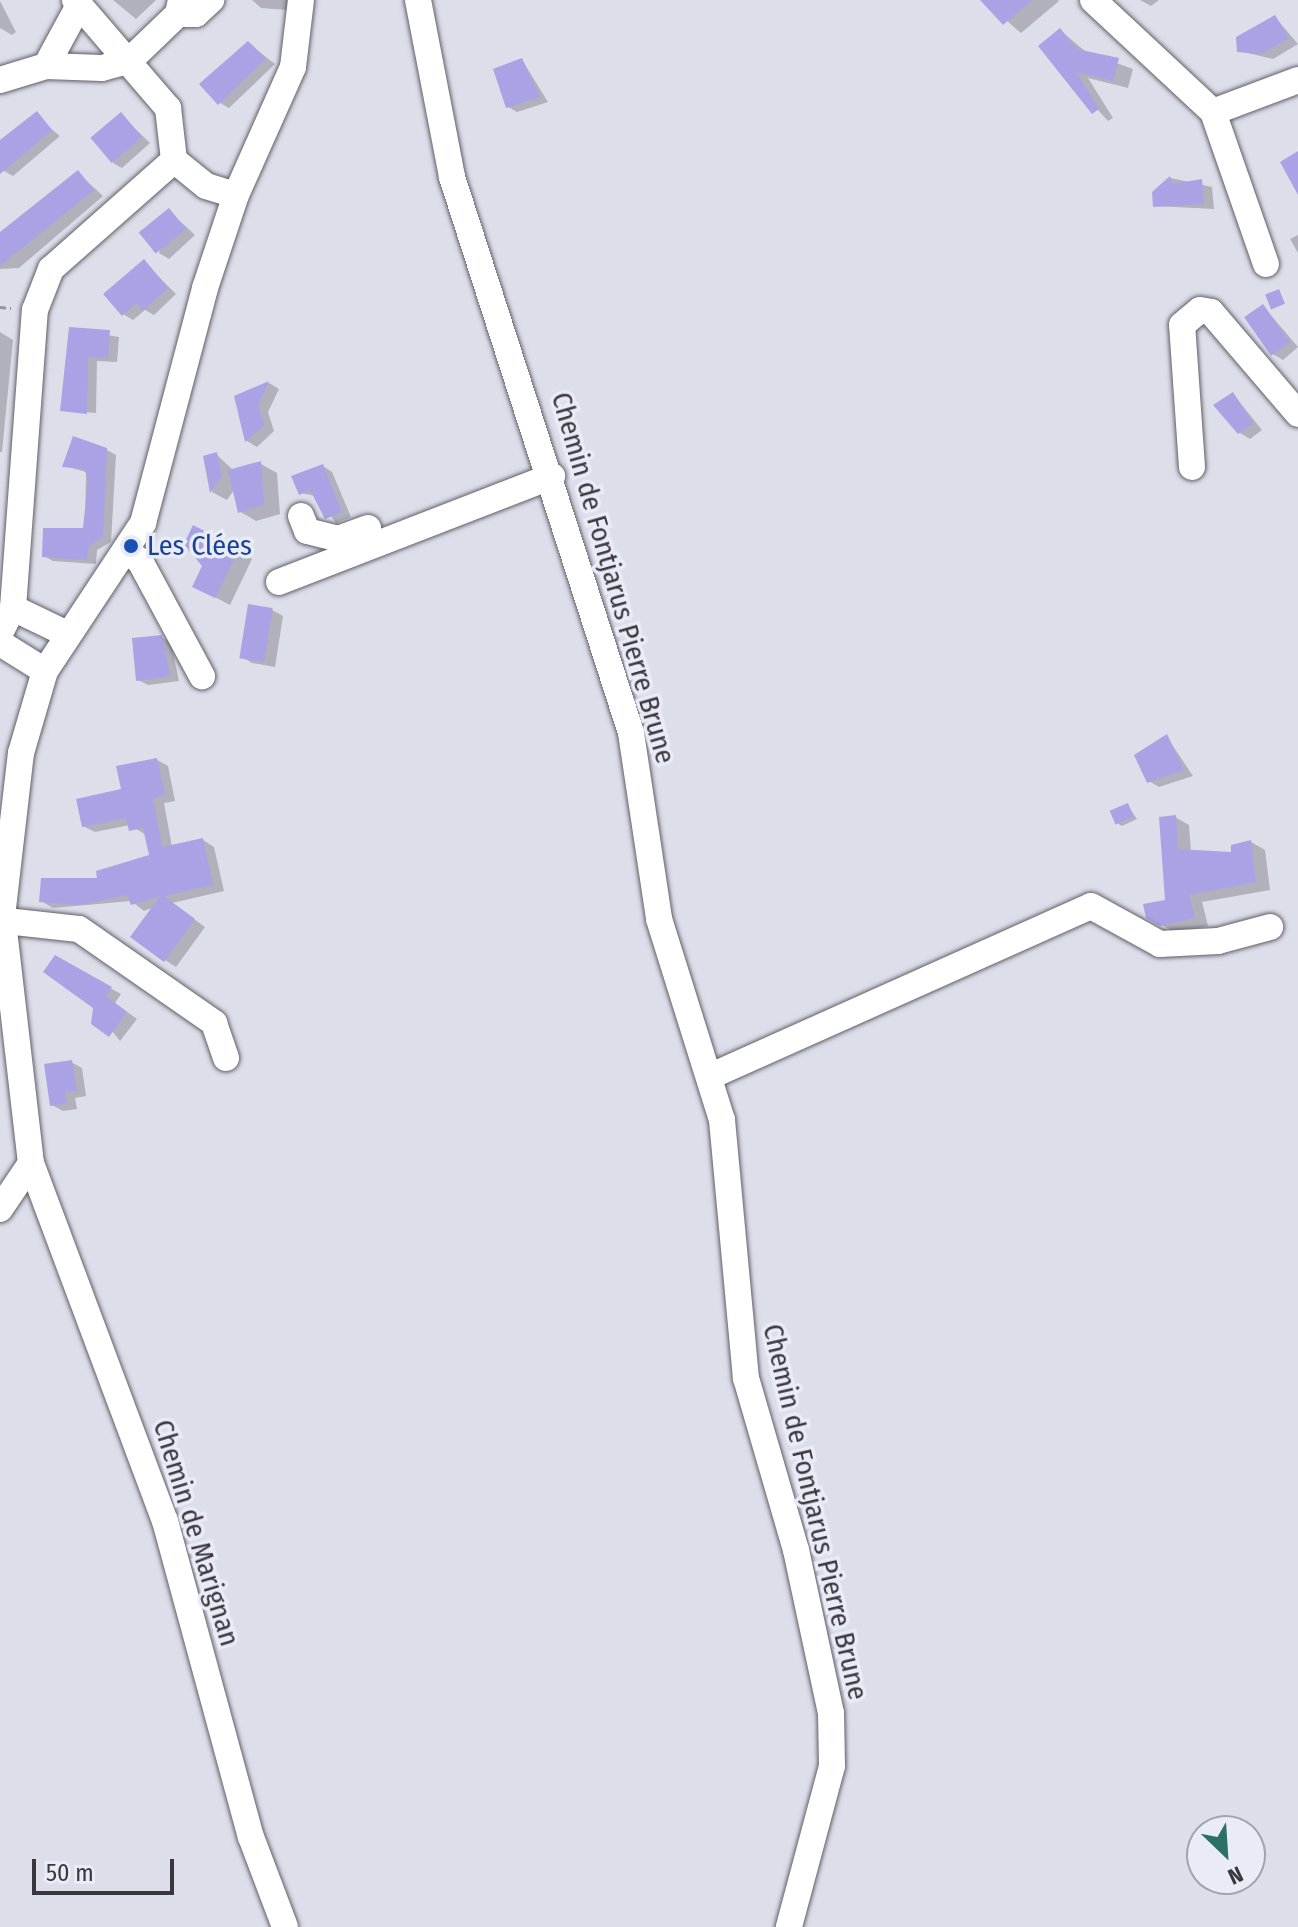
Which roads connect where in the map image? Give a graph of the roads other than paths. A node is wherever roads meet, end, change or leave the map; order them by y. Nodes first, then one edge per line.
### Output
1 (211, 0) edge
2 (301, 0) edge
3 (418, 0) edge
4 (1093, 0) edge
5 (76, 4) edge
6 (180, 7) edge
7 (129, 61) junction
8 (46, 66) junction
9 (0, 80) edge
10 (1298, 80) edge
11 (1213, 112) junction
12 (174, 160) junction
13 (236, 195) junction
14 (1266, 264) dead end
15 (1298, 414) edge
16 (1192, 467) dead end
17 (550, 470) junction
18 (301, 516) dead end
19 (0, 521) edge
20 (13, 545) junction
21 (128, 552) junction
22 (279, 582) dead end
23 (13, 608) junction
24 (0, 633) edge
25 (67, 634) junction
26 (0, 643) edge
27 (45, 671) junction
28 (202, 676) dead end
29 (3, 854) edge
30 (3, 919) edge
31 (1270, 927) dead end
32 (5, 979) edge
33 (226, 1058) dead end
34 (711, 1076) junction
35 (31, 1163) junction
36 (0, 1209) edge
37 (285, 1927) edge
38 (789, 1927) edge

1 - 6 street
2 - 13 street, Chemin de Marignan
3 - 17 street, Chemin de Fontjarus Pierre Brune
4 - 11 street
5 - 7 street
5 - 8 street
6 - 7 street
7 - 8 street
7 - 12 street
8 - 9 street
10 - 11 street
11 - 14 street
12 - 13 street
12 - 20 street
13 - 21 street, Chemin de Marignan
15 - 16 street
17 - 18 street
17 - 22 street
17 - 34 street, Chemin de Fontjarus Pierre Brune
19 - 20 street
20 - 23 street
21 - 25 street, Chemin de Marignan
21 - 28 street
23 - 24 street
23 - 25 street
25 - 27 street, Chemin de Marignan
26 - 27 street
27 - 29 street, Chemin de Marignan
29 - 30 street, Chemin de Marignan
30 - 32 street, Chemin de Marignan
30 - 33 street
31 - 34 street
32 - 35 street, Chemin de Marignan
34 - 38 street, Chemin de Fontjarus Pierre Brune
35 - 36 street
35 - 37 street, Chemin de Marignan

